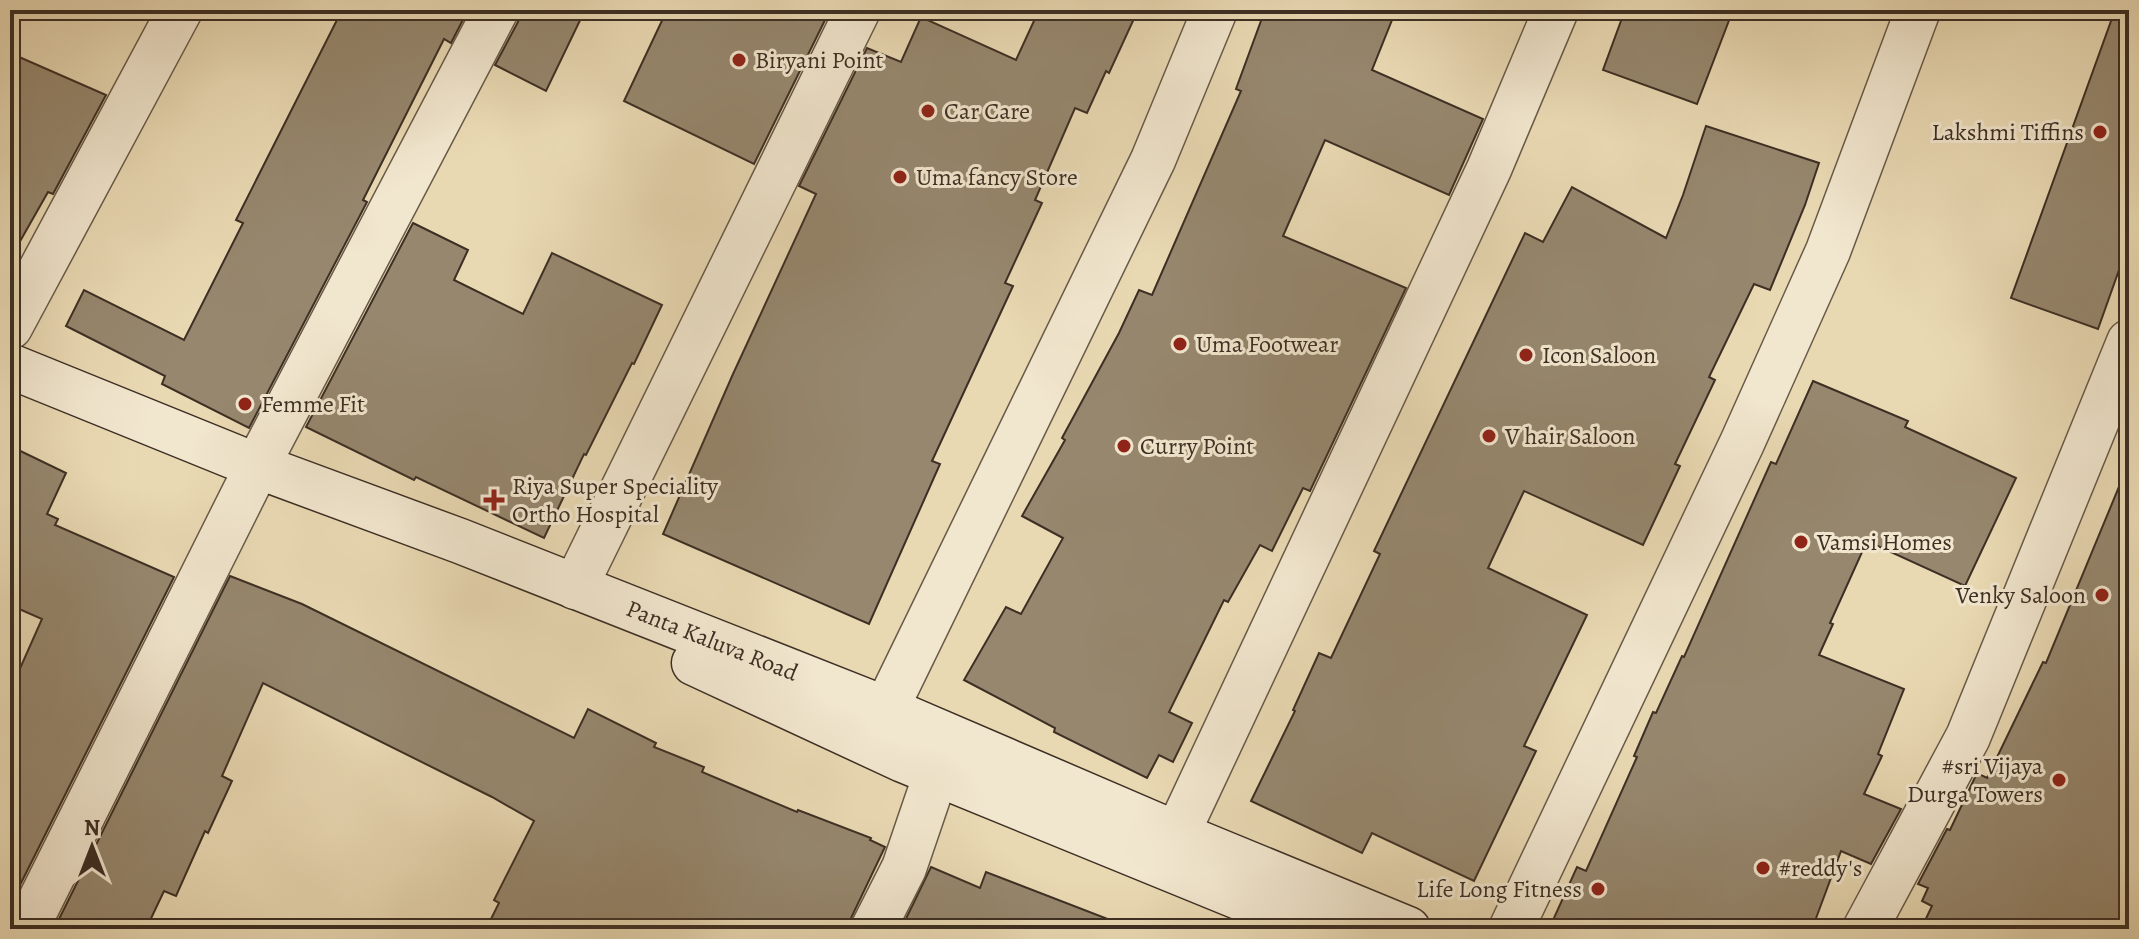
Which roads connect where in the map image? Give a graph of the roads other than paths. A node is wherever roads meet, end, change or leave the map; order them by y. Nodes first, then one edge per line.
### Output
1 (180, 10) edge
2 (496, 10) edge
3 (858, 10) edge
4 (1215, 10) edge
5 (1556, 10) edge
6 (1918, 10) edge
7 (10, 327) edge
8 (2129, 342) edge
9 (10, 366) edge
10 (10, 391) edge
11 (253, 474) junction
12 (575, 587) junction
13 (886, 709) junction
14 (936, 774) junction
15 (1181, 855) junction
16 (26, 929) edge
17 (873, 929) edge
18 (1317, 929) edge
19 (1408, 929) edge
20 (1511, 929) edge
21 (1865, 929) edge

1 - 7 street
2 - 11 street
3 - 12 street
4 - 13 street
5 - 15 street
6 - 20 street
8 - 21 street
9 - 11 street, Panta Kaluva Road
10 - 11 street, Panta Kaluva Road
11 - 12 street, Panta Kaluva Road
11 - 14 street, Panta Kaluva Road
11 - 16 street
12 - 13 street, Panta Kaluva Road
13 - 15 street, Panta Kaluva Road
14 - 15 street, Panta Kaluva Road
14 - 17 street
15 - 18 street, Panta Kaluva Road
15 - 19 street, Panta Kaluva Road

